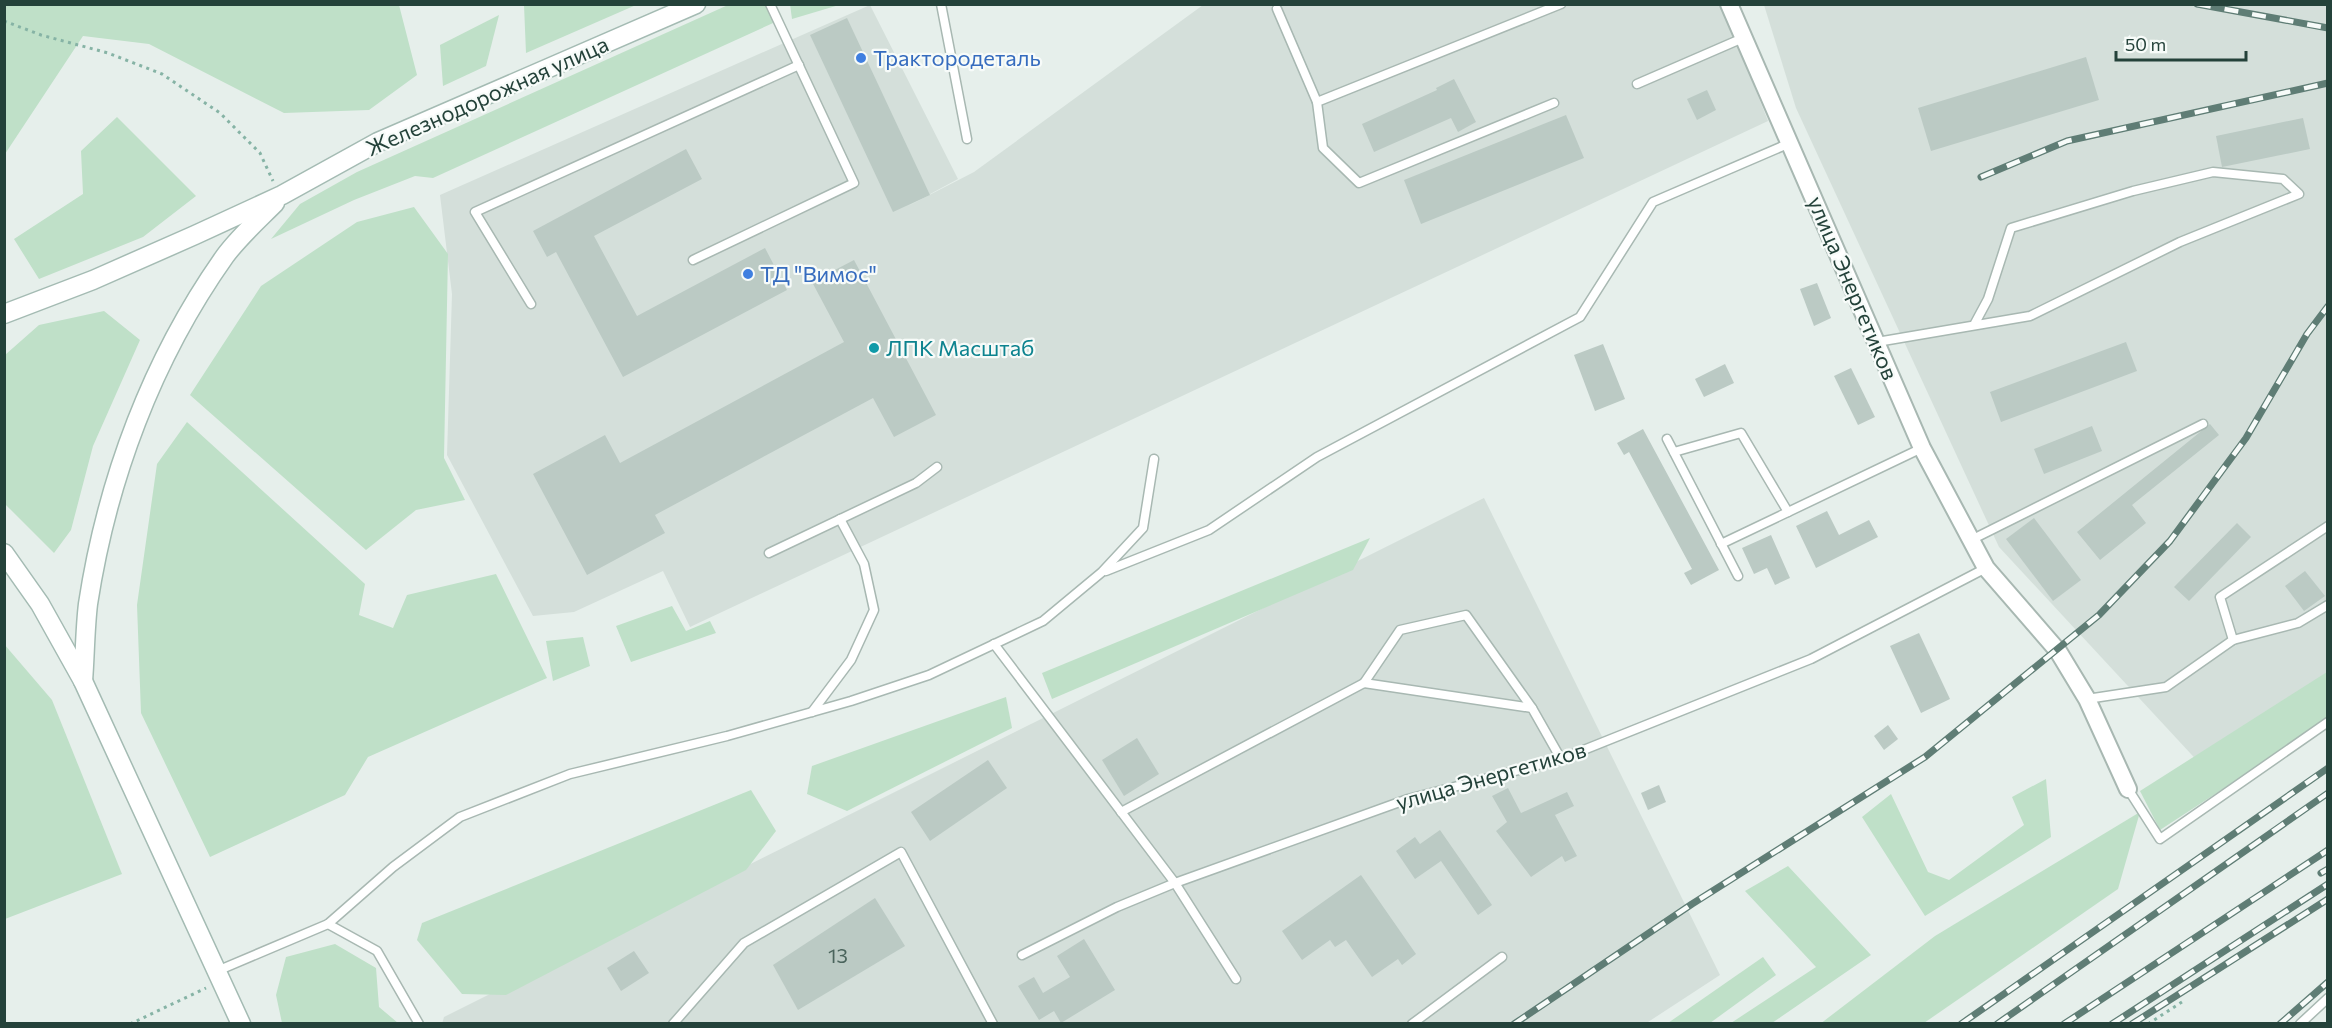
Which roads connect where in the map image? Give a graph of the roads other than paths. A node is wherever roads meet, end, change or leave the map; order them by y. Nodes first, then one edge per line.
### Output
1 (696, 4) edge
2 (770, 4) edge
3 (941, 4) edge
4 (1561, 4) edge
5 (1729, 4) edge
6 (1277, 9) dead end
7 (1743, 38) junction
8 (799, 65) junction
9 (1637, 84) dead end
10 (1317, 102) junction
11 (1554, 103) dead end
12 (967, 139) dead end
13 (1790, 143) junction
14 (282, 195) junction
15 (693, 260) dead end
16 (531, 304) dead end
17 (4, 314) edge
18 (1974, 325) junction
19 (1877, 342) junction
20 (2203, 424) dead end
21 (1667, 439) dead end
22 (1922, 448) junction
23 (1674, 452) junction
24 (1154, 459) dead end
25 (937, 467) dead end
26 (1788, 512) junction
27 (840, 519) junction
28 (2328, 526) edge
29 (1971, 540) junction
30 (1721, 544) junction
31 (4, 553) edge
32 (769, 553) dead end
33 (1986, 568) junction
34 (1102, 572) junction
35 (1738, 576) dead end
36 (2328, 605) edge
37 (2234, 640) junction
38 (994, 644) junction
39 (83, 681) junction
40 (1364, 683) junction
41 (2087, 699) junction
42 (1532, 708) junction
43 (812, 712) junction
44 (2328, 722) edge
45 (1561, 759) junction
46 (2128, 789) joint
47 (1121, 812) junction
48 (1175, 883) junction
49 (328, 924) junction
50 (1022, 956) dead end
51 (1502, 957) dead end
52 (219, 976) junction
53 (1236, 979) dead end
54 (2328, 998) edge
55 (241, 1023) edge
56 (419, 1023) edge
57 (674, 1023) edge
58 (993, 1023) edge
59 (1412, 1023) edge
60 (2300, 1023) edge

1 - 14 street, Железнодорожная улица
2 - 8 lane
3 - 12 lane
4 - 10 lane
5 - 7 street, улица Энергетиков
6 - 10 lane
7 - 9 lane
7 - 13 street, улица Энергетиков
8 - 15 lane
8 - 16 lane
10 - 11 lane
13 - 19 street, улица Энергетиков
13 - 34 lane
14 - 17 street
14 - 39 street
18 - 18 lane
18 - 19 lane
19 - 22 street, улица Энергетиков
20 - 29 lane
21 - 23 lane
22 - 26 lane
22 - 29 street, улица Энергетиков
23 - 26 lane
23 - 30 lane
24 - 34 lane
25 - 27 lane
26 - 30 lane
27 - 32 lane
27 - 43 lane
28 - 37 lane
29 - 33 street, улица Энергетиков
30 - 35 lane
31 - 39 street
33 - 41 street, улица Энергетиков
33 - 45 lane, улица Энергетиков
34 - 38 lane
36 - 37 lane
37 - 41 lane
38 - 43 lane
38 - 47 lane
39 - 52 street
40 - 42 lane
40 - 42 lane
40 - 47 lane
41 - 46 street, улица Энергетиков
42 - 45 lane
43 - 49 lane
44 - 46 lane
45 - 48 lane, улица Энергетиков
47 - 48 lane
48 - 50 lane, улица Энергетиков
48 - 53 lane
49 - 52 lane
49 - 56 lane
51 - 59 lane
52 - 55 street
54 - 60 lane
57 - 58 lane

